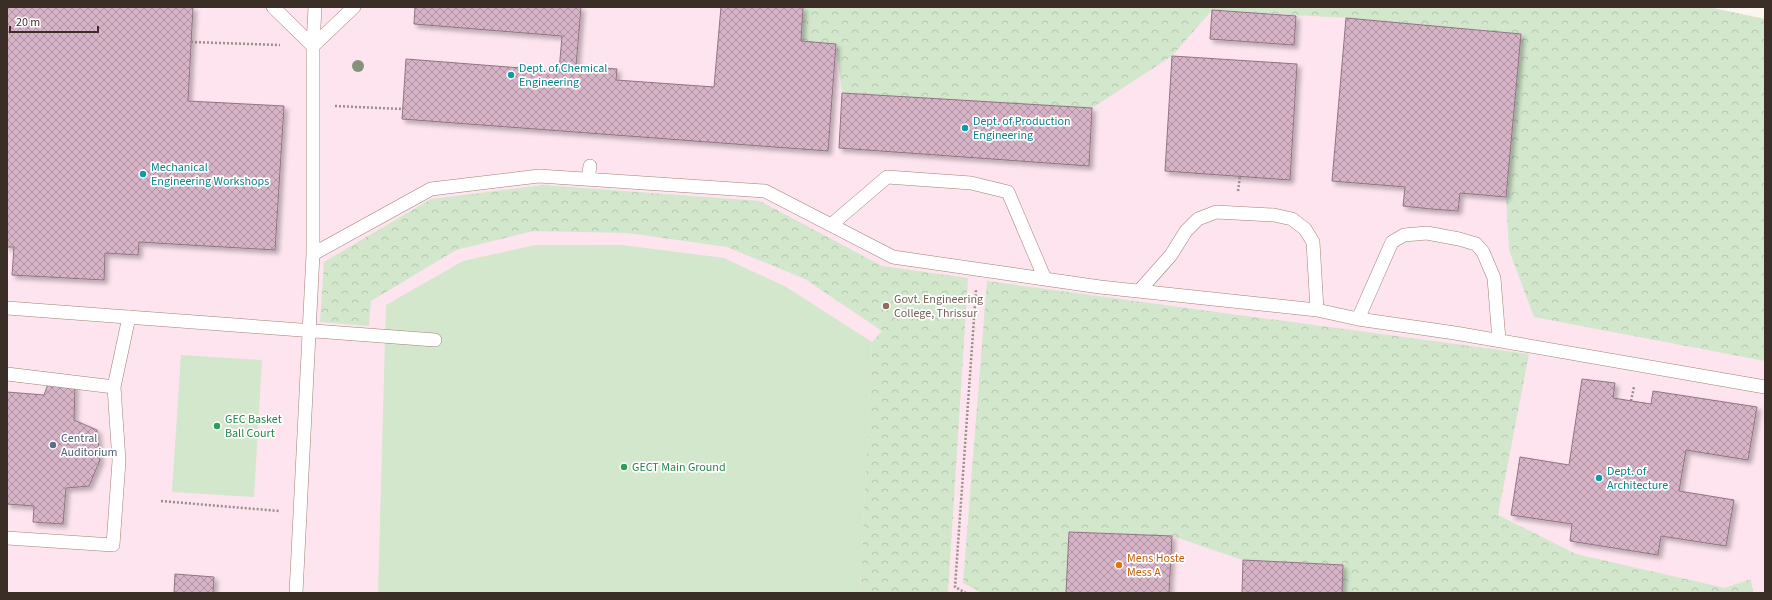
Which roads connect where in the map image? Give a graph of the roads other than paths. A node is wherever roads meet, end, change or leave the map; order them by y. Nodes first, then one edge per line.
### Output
1 (273, 7) edge
2 (315, 7) edge
3 (354, 7) edge
4 (313, 46) junction
5 (831, 225) junction
6 (313, 254) junction
7 (1045, 279) junction
8 (1140, 290) junction
9 (7, 308) edge
10 (1317, 310) junction
11 (129, 317) junction
12 (1358, 319) junction
13 (308, 330) junction
14 (435, 340) dead end
15 (1499, 340) junction
16 (7, 374) edge
17 (114, 387) junction
18 (1765, 387) edge
19 (7, 538) edge
20 (296, 593) edge

1 - 4 lane
2 - 4 lane
3 - 4 lane
4 - 6 lane
5 - 6 lane
5 - 7 lane
5 - 7 lane
6 - 13 lane
7 - 8 lane
8 - 10 lane
8 - 10 lane
9 - 11 lane
10 - 12 lane
11 - 13 lane
11 - 17 lane
12 - 15 lane
12 - 15 lane
13 - 14 lane
13 - 20 lane
15 - 18 lane
16 - 17 lane
17 - 19 lane

